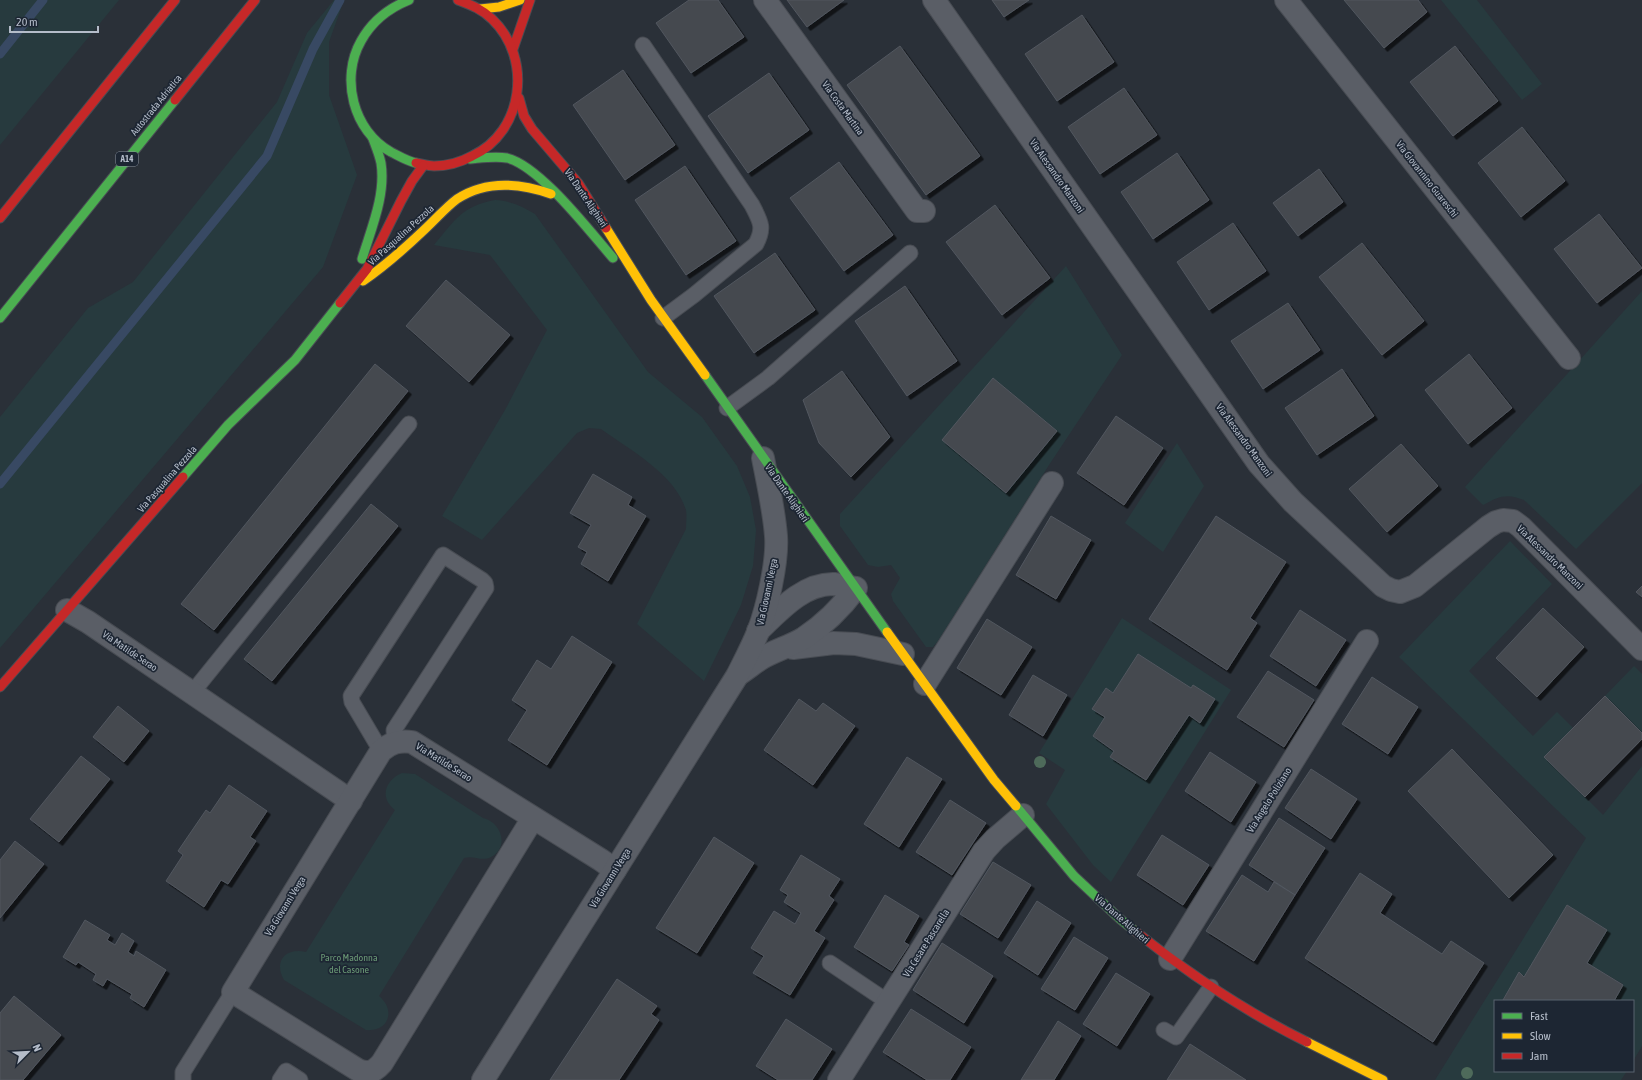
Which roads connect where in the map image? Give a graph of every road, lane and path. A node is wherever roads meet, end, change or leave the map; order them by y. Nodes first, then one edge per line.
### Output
1 (175, 0) edge
2 (255, 0) edge
3 (409, 0) edge
4 (458, 0) edge
5 (520, 0) edge
6 (530, 0) edge
7 (765, 0) edge
8 (934, 0) edge
9 (1286, 0) edge
10 (380, 6) dead end
11 (480, 9) junction
12 (371, 25) junction
13 (643, 45) dead end
14 (514, 49) junction
15 (519, 98) junction
16 (373, 139) junction
17 (468, 160) junction
18 (423, 166) junction
19 (462, 196) joint
20 (558, 196) junction
21 (924, 211) dead end
22 (0, 218) edge
23 (910, 253) dead end
24 (353, 287) junction
25 (651, 300) junction
26 (0, 318) edge
27 (663, 318) junction
28 (1569, 358) dead end
29 (727, 408) junction
30 (409, 424) dead end
31 (763, 458) junction
32 (1052, 484) dead end
33 (856, 588) junction
34 (67, 610) junction
35 (758, 632) junction
36 (1367, 641) dead end
37 (784, 649) junction
38 (1642, 649) edge
39 (903, 654) junction
40 (737, 676) junction
41 (925, 684) junction
42 (0, 687) edge
43 (192, 693) junction
44 (388, 747) junction
45 (351, 801) junction
46 (1023, 815) junction
47 (533, 818) junction
48 (615, 870) junction
49 (1170, 959) junction
50 (830, 963) dead end
51 (1211, 987) junction
52 (233, 992) junction
53 (888, 1002) junction
54 (1164, 1030) dead end
55 (355, 1075) edge
56 (183, 1080) edge
57 (280, 1080) edge
58 (300, 1080) edge
59 (483, 1080) edge
60 (839, 1080) edge
61 (1383, 1080) edge

1 - 22 main road
2 - 26 main road, Autostrada Adriatica / A14
3 - 12 main road
4 - 11 main road
5 - 11 main road
6 - 14 main road
7 - 21 street, Via Costa Martina
8 - 38 street, Via Alessandro Manzoni
9 - 28 street, Via Giovannino Guareschi
10 - 12 main road
11 - 14 main road
12 - 16 main road
13 - 27 lane
14 - 15 main road
15 - 17 main road
15 - 25 main road, Via Dante Alighieri
16 - 18 main road
16 - 24 main road, Via Pasqualina Pezzola
17 - 18 main road
17 - 20 main road, Via Dante Alighieri
18 - 24 main road, Via Pasqualina Pezzola
19 - 20 main road, Via Dante Alighieri
19 - 24 main road, Via Pasqualina Pezzola
20 - 25 main road, Via Dante Alighieri
23 - 29 lane
24 - 34 main road, Via Pasqualina Pezzola
25 - 27 main road, Via Dante Alighieri
27 - 29 main road, Via Dante Alighieri
29 - 31 main road, Via Dante Alighieri
30 - 43 lane
31 - 33 main road, Via Dante Alighieri
31 - 35 street, Via Giovanni Verga
32 - 41 street
33 - 35 street, Via Giovanni Verga
33 - 37 street, Via Giovanni Verga
33 - 39 main road, Via Dante Alighieri
34 - 42 main road, Via Pasqualina Pezzola
34 - 43 street, Via Matilde Serao
35 - 40 street, Via Giovanni Verga
36 - 49 street, Via Angelo Poliziano
37 - 39 street, Via Giovanni Verga
37 - 40 street, Via Giovanni Verga
39 - 41 main road, Via Dante Alighieri
40 - 48 street, Via Giovanni Verga
41 - 46 main road, Via Dante Alighieri
43 - 45 street, Via Matilde Serao
44 - 44 lane
44 - 45 street
44 - 47 street, Via Matilde Serao
45 - 52 street, Via Giovanni Verga
46 - 49 main road, Via Dante Alighieri
46 - 53 street, Via Cesare Pascarella
47 - 48 street, Via Matilde Serao
47 - 55 street
48 - 59 street, Via Giovanni Verga
49 - 51 main road, Via Dante Alighieri
50 - 53 lane
51 - 54 lane
51 - 61 main road, Via Dante Alighieri
52 - 55 street
52 - 56 lane, Via Giovanni Verga
53 - 60 street, Via Cesare Pascarella
57 - 58 lane

